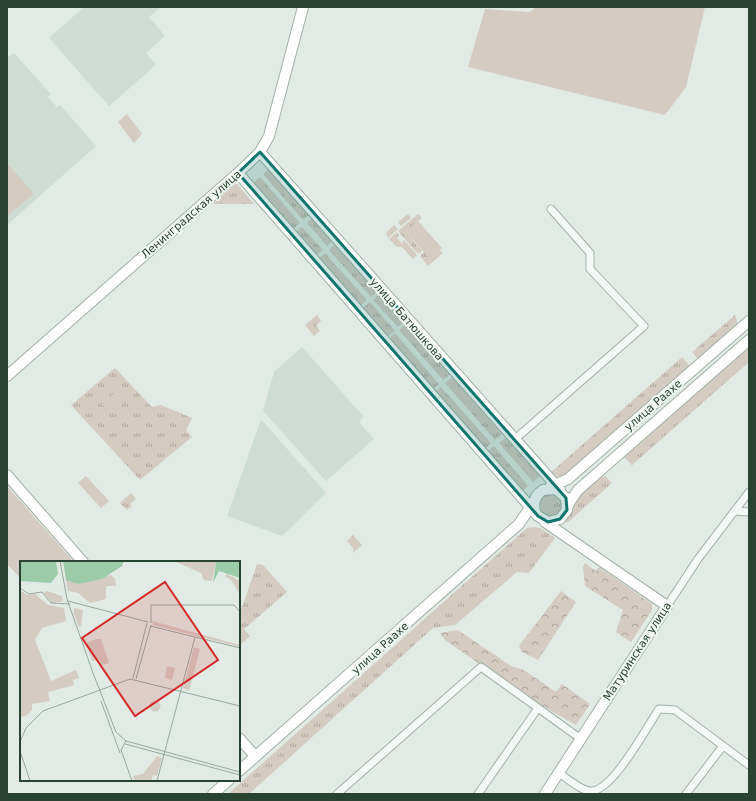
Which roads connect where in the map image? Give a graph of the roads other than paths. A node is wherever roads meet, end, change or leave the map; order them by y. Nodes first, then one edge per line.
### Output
1 (303, 7) edge
2 (260, 152) junction
3 (238, 173) junction
4 (551, 209) dead end
5 (749, 321) edge
6 (749, 340) edge
7 (7, 376) edge
8 (514, 440) junction
9 (7, 475) edge
10 (554, 489) junction
11 (749, 492) edge
12 (536, 510) junction
13 (735, 511) junction
14 (749, 512) edge
15 (565, 513) junction
16 (519, 524) junction
17 (562, 533) junction
18 (82, 561) edge
19 (666, 606) junction
20 (538, 708) junction
21 (240, 739) edge
22 (581, 739) junction
23 (722, 746) junction
24 (255, 756) junction
25 (749, 765) edge
26 (240, 770) edge
27 (559, 773) junction
28 (228, 781) edge
29 (213, 794) edge
30 (337, 794) edge
31 (478, 794) edge
32 (544, 794) edge
33 (686, 794) edge

1 - 2 street, Ленинградская улица
2 - 3 street, Ленинградская улица
2 - 8 street, улица Батюшкова
3 - 7 street, Ленинградская улица
3 - 12 street
4 - 8 street
5 - 10 street, улица Раахе
6 - 15 street, улица Раахе
8 - 10 street, улица Батюшкова
9 - 18 street
10 - 12 street
10 - 15 street
11 - 13 street, Матуринская улица
12 - 15 street
12 - 16 street
12 - 16 street
12 - 17 street
13 - 14 street
13 - 19 street, Матуринская улица
15 - 17 street
16 - 24 street, улица Раахе
17 - 19 street
19 - 22 street, Матуринская улица
20 - 22 street
20 - 30 street
20 - 31 street
21 - 24 street
22 - 27 street, Матуринская улица
23 - 25 street
23 - 27 street
23 - 33 street
24 - 26 street, улица Раахе
27 - 32 street, Матуринская улица
28 - 29 street

